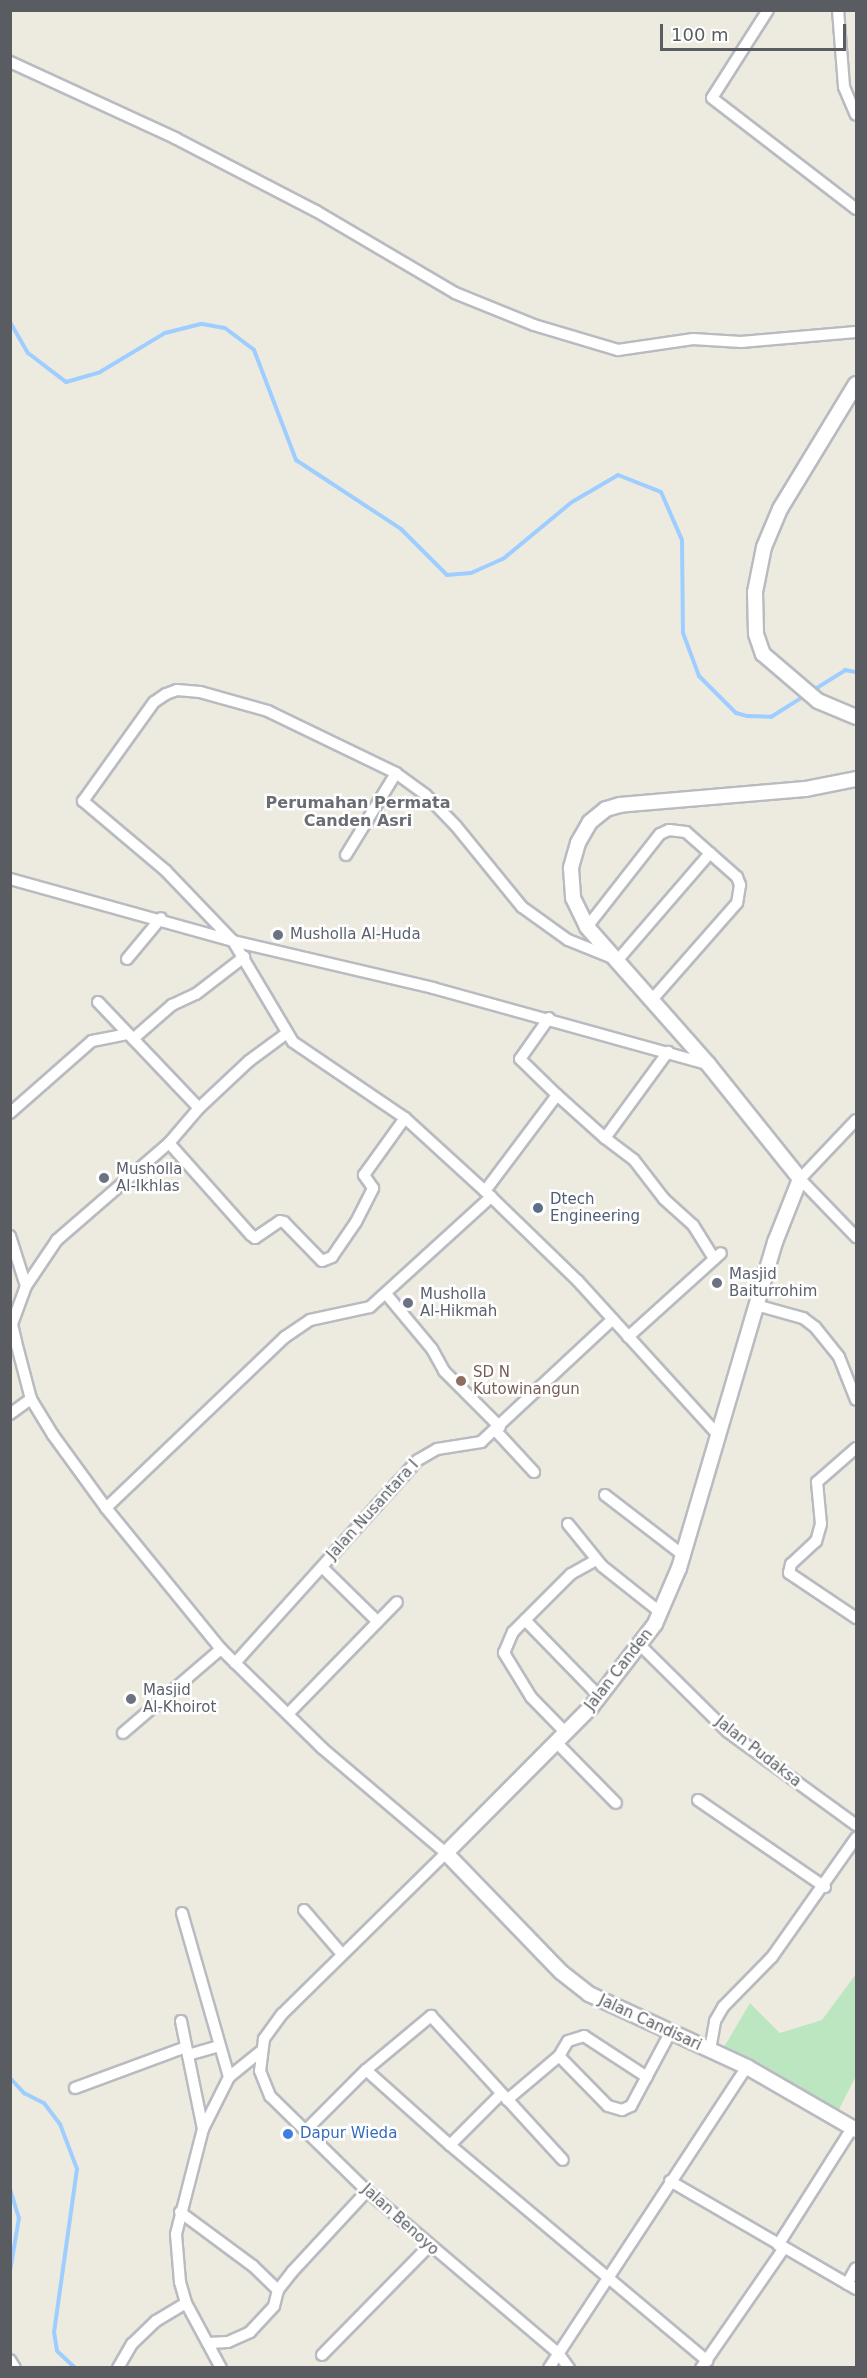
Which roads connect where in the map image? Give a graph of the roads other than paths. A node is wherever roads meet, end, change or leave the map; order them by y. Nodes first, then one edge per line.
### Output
1 (768, 10) edge
2 (838, 10) edge
3 (10, 62) edge
4 (856, 115) edge
5 (856, 209) edge
6 (856, 332) edge
7 (856, 384) edge
8 (856, 717) edge
9 (396, 773) junction
10 (856, 779) edge
11 (710, 853) junction
12 (346, 855) dead end
13 (10, 879) edge
14 (161, 918) junction
15 (586, 927) junction
16 (233, 941) junction
17 (244, 957) junction
18 (127, 959) dead end
19 (615, 960) junction
20 (651, 1001) junction
21 (98, 1002) dead end
22 (549, 1018) junction
23 (287, 1033) junction
24 (130, 1036) junction
25 (668, 1052) junction
26 (708, 1064) junction
27 (557, 1095) junction
28 (199, 1108) junction
29 (10, 1113) edge
30 (405, 1118) junction
31 (856, 1120) edge
32 (605, 1138) junction
33 (169, 1143) junction
34 (800, 1179) junction
35 (488, 1194) junction
36 (10, 1236) edge
37 (856, 1237) edge
38 (26, 1286) junction
39 (387, 1294) junction
40 (756, 1305) junction
41 (613, 1319) junction
42 (11, 1324) edge
43 (628, 1337) junction
44 (31, 1399) junction
45 (856, 1400) edge
46 (10, 1414) edge
47 (498, 1429) junction
48 (718, 1435) junction
49 (856, 1448) edge
50 (534, 1472) dead end
51 (605, 1495) dead end
52 (106, 1508) junction
53 (568, 1524) dead end
54 (683, 1556) junction
55 (596, 1560) junction
56 (322, 1567) junction
57 (397, 1602) dead end
58 (661, 1613) junction
59 (856, 1618) edge
60 (525, 1620) junction
61 (378, 1622) junction
62 (641, 1646) junction
63 (221, 1649) junction
64 (235, 1663) junction
65 (600, 1697) junction
66 (288, 1714) junction
67 (123, 1733) dead end
68 (562, 1738) junction
69 (698, 1800) dead end
70 (616, 1803) dead end
71 (856, 1825) edge
72 (856, 1838) edge
73 (446, 1853) junction
74 (825, 1887) junction
75 (304, 1910) dead end
76 (182, 1913) dead end
77 (342, 1954) junction
78 (181, 2021) dead end
79 (670, 2033) junction
80 (219, 2046) junction
81 (710, 2050) junction
82 (187, 2051) junction
83 (260, 2052) junction
84 (559, 2056) junction
85 (747, 2067) junction
86 (366, 2070) junction
87 (647, 2077) junction
88 (229, 2078) junction
89 (75, 2088) dead end
90 (504, 2097) junction
91 (855, 2128) edge
92 (203, 2129) junction
93 (306, 2130) junction
94 (450, 2145) junction
95 (563, 2160) dead end
96 (670, 2181) junction
97 (367, 2191) junction
98 (180, 2212) junction
99 (429, 2246) junction
100 (781, 2247) junction
101 (856, 2268) edge
102 (606, 2278) junction
103 (852, 2286) edge
104 (278, 2290) junction
105 (186, 2302) junction
106 (208, 2343) junction
107 (558, 2353) junction
108 (322, 2355) dead end
109 (10, 2360) edge
110 (704, 2364) edge
111 (15, 2367) edge
112 (118, 2367) edge
113 (221, 2367) edge
114 (549, 2367) edge
115 (569, 2367) edge

1 - 5 street
2 - 4 street
3 - 6 street
7 - 8 street
9 - 12 street
9 - 16 street
9 - 19 street
10 - 15 street
11 - 15 street
11 - 19 street
11 - 20 street
13 - 14 street
14 - 16 street
14 - 18 street
15 - 19 street
16 - 17 street
16 - 22 street
17 - 23 street
17 - 24 street
19 - 20 street
20 - 26 street
21 - 24 street
22 - 25 street
22 - 27 street
23 - 28 street
23 - 30 street
24 - 28 street
24 - 29 street
25 - 26 street
25 - 32 street
26 - 34 street
27 - 32 street
27 - 35 street
28 - 33 street
30 - 33 street
30 - 35 street
31 - 34 street
32 - 43 street
33 - 38 street
34 - 37 street
34 - 40 street, Jalan Canden
35 - 39 street
35 - 41 street
36 - 38 street
38 - 42 street
39 - 47 street
39 - 52 street
40 - 45 street
40 - 48 street, Jalan Canden
41 - 43 street
41 - 47 street, Jalan Nusantara I
42 - 44 street
43 - 48 street
44 - 46 street
44 - 52 street
47 - 50 street
47 - 56 street, Jalan Nusantara I
48 - 54 street, Jalan Canden
49 - 59 street
51 - 54 street
52 - 63 street
53 - 55 street
54 - 58 street, Jalan Canden
55 - 58 street
55 - 60 street
56 - 61 street
56 - 64 street, Jalan Nusantara I
57 - 61 street
58 - 62 street, Jalan Canden
60 - 65 street
60 - 68 street
61 - 66 street
62 - 65 street, Jalan Canden
62 - 71 street, Jalan Pudaksa
63 - 64 street
63 - 67 street
64 - 66 street
65 - 68 street, Jalan Canden
66 - 73 street
68 - 70 street
68 - 73 street, Jalan Canden
69 - 74 street
72 - 74 street
73 - 77 street, Jalan Canden
73 - 79 street, Jalan Candisari
74 - 81 street
75 - 77 street
76 - 80 street
77 - 83 street, Jalan Canden
78 - 82 street
79 - 81 street, Jalan Candisari
79 - 87 street
80 - 82 street
80 - 88 street
81 - 85 street, Jalan Candisari
82 - 89 street
82 - 92 street
83 - 88 street, Jalan Canden
83 - 93 street, Jalan Benoyo
84 - 87 street
84 - 87 street
84 - 90 street
85 - 91 street, Jalan Candisari
85 - 96 street
86 - 90 street
86 - 93 street
86 - 94 street
88 - 92 street
90 - 94 street
90 - 95 street
91 - 100 street
92 - 98 street
93 - 97 street, Jalan Benoyo
94 - 102 street
96 - 100 street
96 - 102 street
97 - 99 street, Jalan Benoyo
97 - 104 street
98 - 104 street
98 - 105 street
99 - 107 street, Jalan Benoyo
99 - 108 street
100 - 103 street
100 - 110 street
101 - 103 street
102 - 107 street
102 - 110 street
104 - 106 street
105 - 106 street
105 - 112 street
106 - 113 street
107 - 114 street
107 - 115 street, Jalan Benoyo
109 - 111 street

